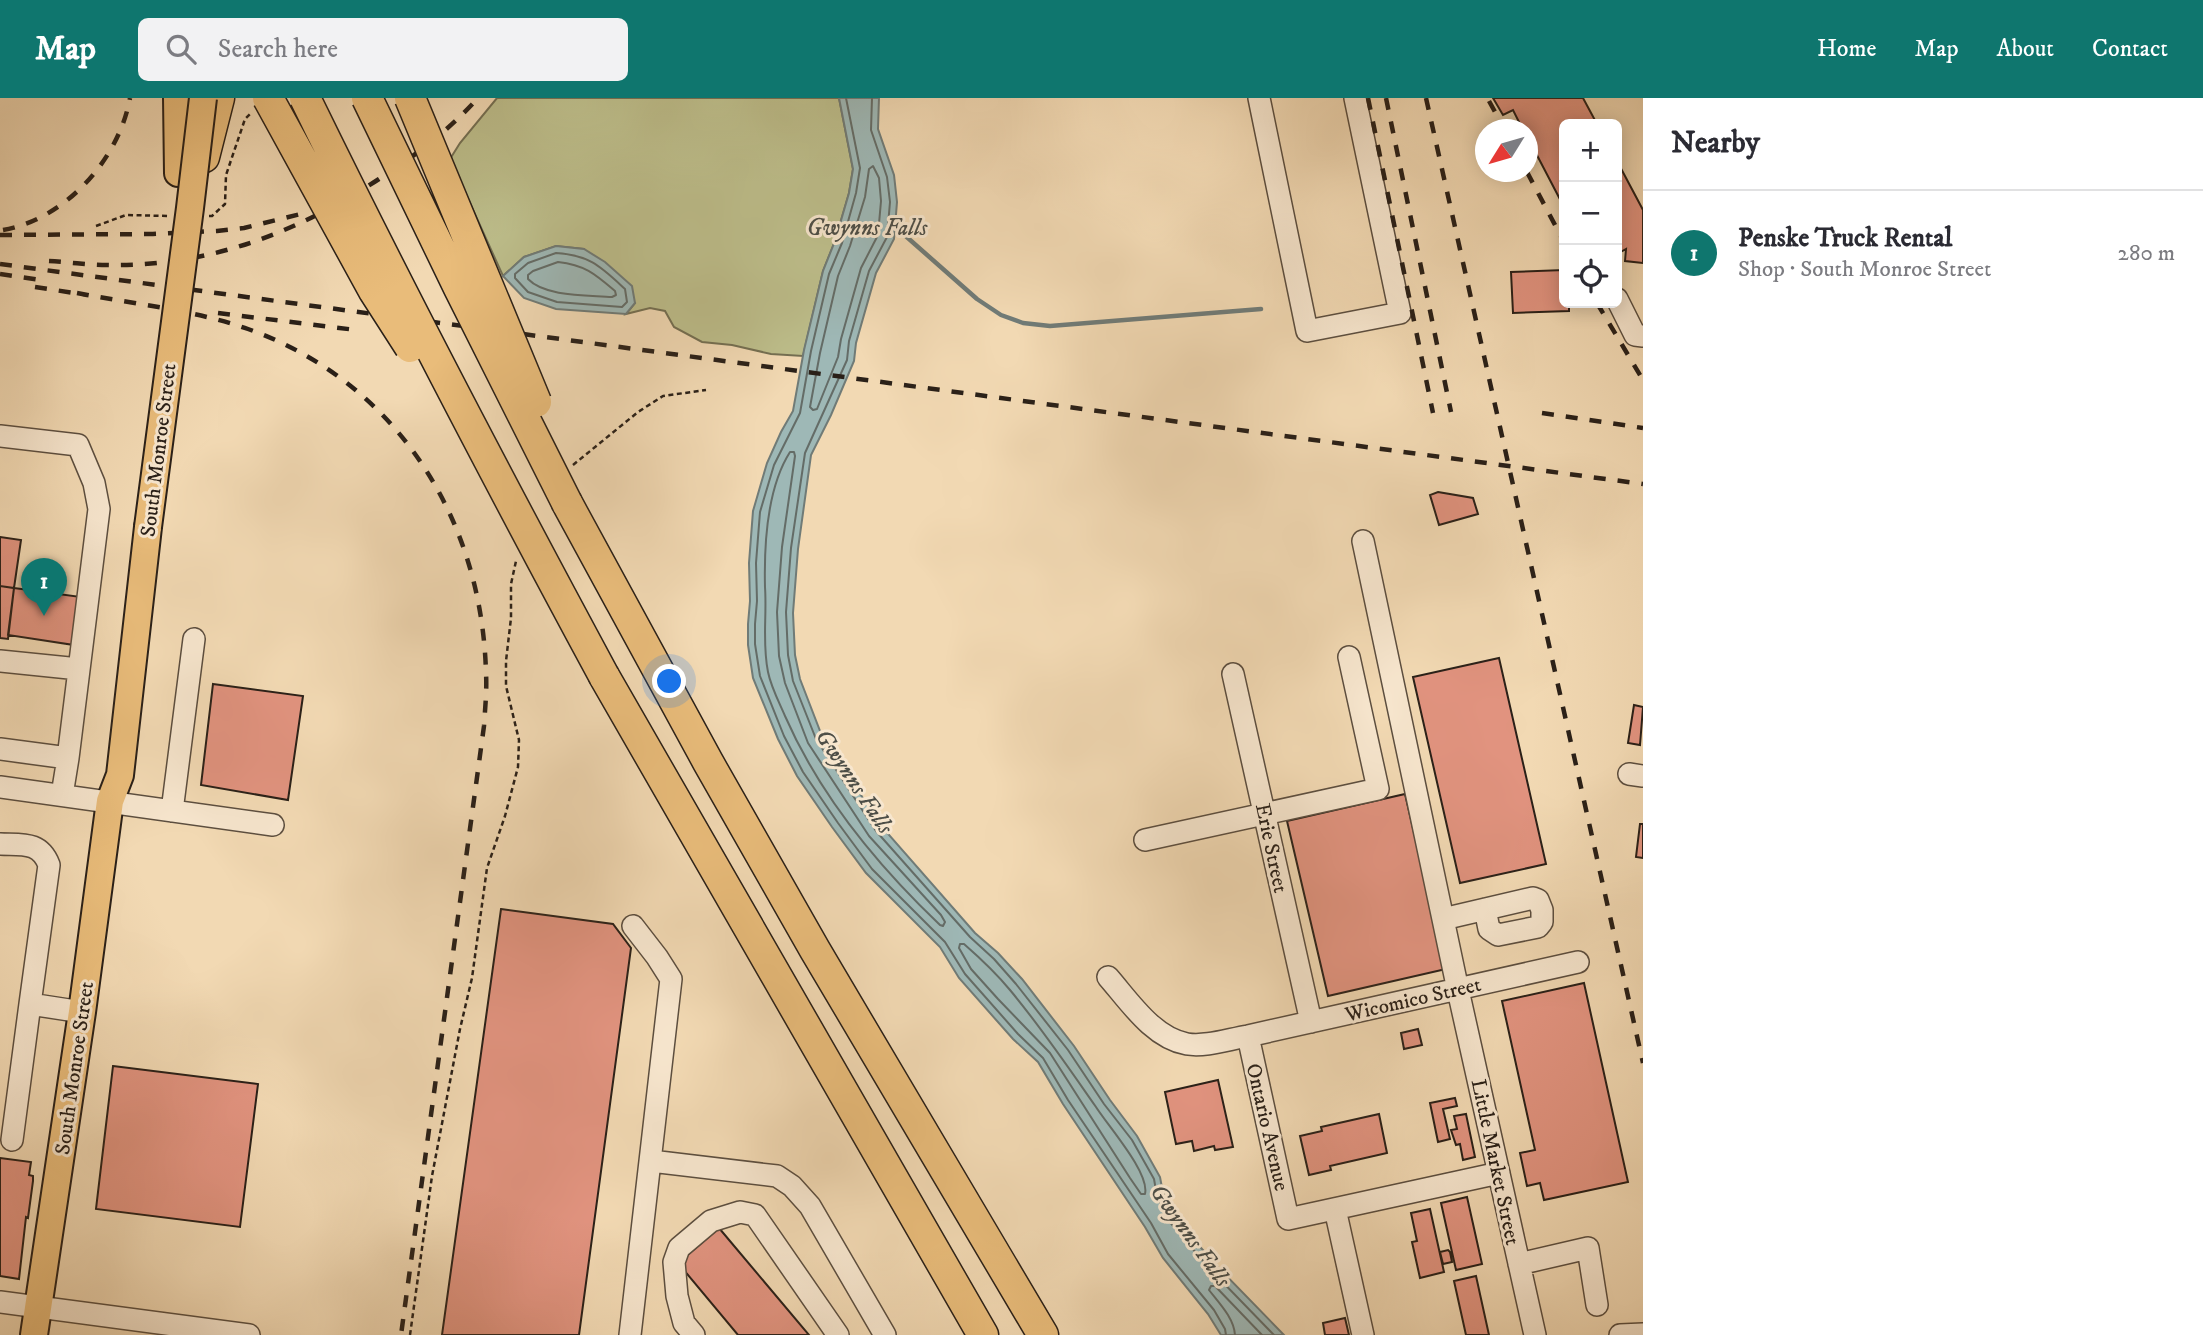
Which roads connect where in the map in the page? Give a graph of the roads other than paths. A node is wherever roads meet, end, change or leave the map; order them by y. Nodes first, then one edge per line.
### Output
1 (177, 98) edge
2 (188, 98) edge
3 (203, 98) edge
4 (219, 98) edge
5 (268, 98) edge
6 (305, 98) edge
7 (367, 98) edge
8 (410, 98) edge
9 (1259, 98) edge
10 (1355, 98) edge
11 (178, 173) junction
12 (190, 208) junction
13 (1622, 308) edge
14 (1643, 335) edge
15 (0, 436) edge
16 (491, 467) junction
17 (567, 503) junction
18 (139, 526) junction
19 (1363, 541) dead end
20 (194, 639) dead end
21 (1349, 657) dead end
22 (0, 661) edge
23 (79, 669) junction
24 (1233, 674) dead end
25 (0, 749) edge
26 (68, 758) junction
27 (0, 787) edge
28 (62, 795) junction
29 (110, 802) junction
30 (173, 811) junction
31 (1264, 814) junction
32 (273, 825) dead end
33 (1144, 840) dead end
34 (0, 844) edge
35 (1485, 909) dead end
36 (1443, 919) junction
37 (633, 926) dead end
38 (1577, 962) dead end
39 (1108, 977) dead end
40 (1458, 990) junction
41 (30, 1004) junction
42 (82, 1012) junction
43 (1311, 1022) junction
44 (1248, 1036) junction
45 (12, 1140) dead end
46 (651, 1161) junction
47 (1499, 1173) junction
48 (1335, 1209) junction
49 (1519, 1264) junction
50 (0, 1302) edge
51 (1597, 1305) dead end
52 (38, 1307) junction
53 (92, 1325) edge
54 (142, 1328) edge
55 (197, 1332) edge
56 (1643, 1334) edge
57 (34, 1335) edge
58 (244, 1335) edge
59 (630, 1335) edge
60 (694, 1335) edge
61 (838, 1335) edge
62 (886, 1335) edge
63 (983, 1335) edge
64 (1043, 1335) edge
65 (1363, 1335) edge
66 (1535, 1335) edge
67 (1620, 1335) edge

1 - 11 main road
2 - 11 main road, South Monroe Street
3 - 12 main road, South Monroe Street, bridge
4 - 12 highway, bridge
5 - 16 highway, bridge
6 - 16 highway, bridge
7 - 17 highway, bridge
8 - 17 highway, bridge
9 - 10 street
11 - 18 main road, South Monroe Street
12 - 18 main road, South Monroe Street, bridge
13 - 14 street
15 - 23 street
16 - 63 highway, bridge
17 - 64 highway
18 - 29 main road, South Monroe Street
19 - 36 street, Little Market Street
20 - 30 street
21 - 31 street
22 - 23 street
23 - 26 street
24 - 31 street, Erie Street
25 - 26 street
26 - 28 street
27 - 28 street
28 - 29 street
29 - 30 street
29 - 42 main road, South Monroe Street
30 - 32 street
31 - 33 street
31 - 43 street, Erie Street
34 - 41 street
35 - 36 street
36 - 40 street, Little Market Street
37 - 46 street
38 - 40 street, Wicomico Street
39 - 44 street, Wicomico Street
40 - 43 street, Wicomico Street
40 - 47 street, Little Market Street
41 - 42 street
41 - 45 street
42 - 52 main road, South Monroe Street
43 - 44 street, Wicomico Street
44 - 48 street, Ontario Avenue
46 - 59 street
46 - 62 street
47 - 48 street
47 - 49 street, Little Market Street
48 - 65 street
49 - 51 street
49 - 66 street, Little Market Street
50 - 52 street
52 - 53 street
52 - 57 main road, South Monroe Street
53 - 54 street
54 - 55 street
55 - 58 street
56 - 67 street
60 - 61 street

